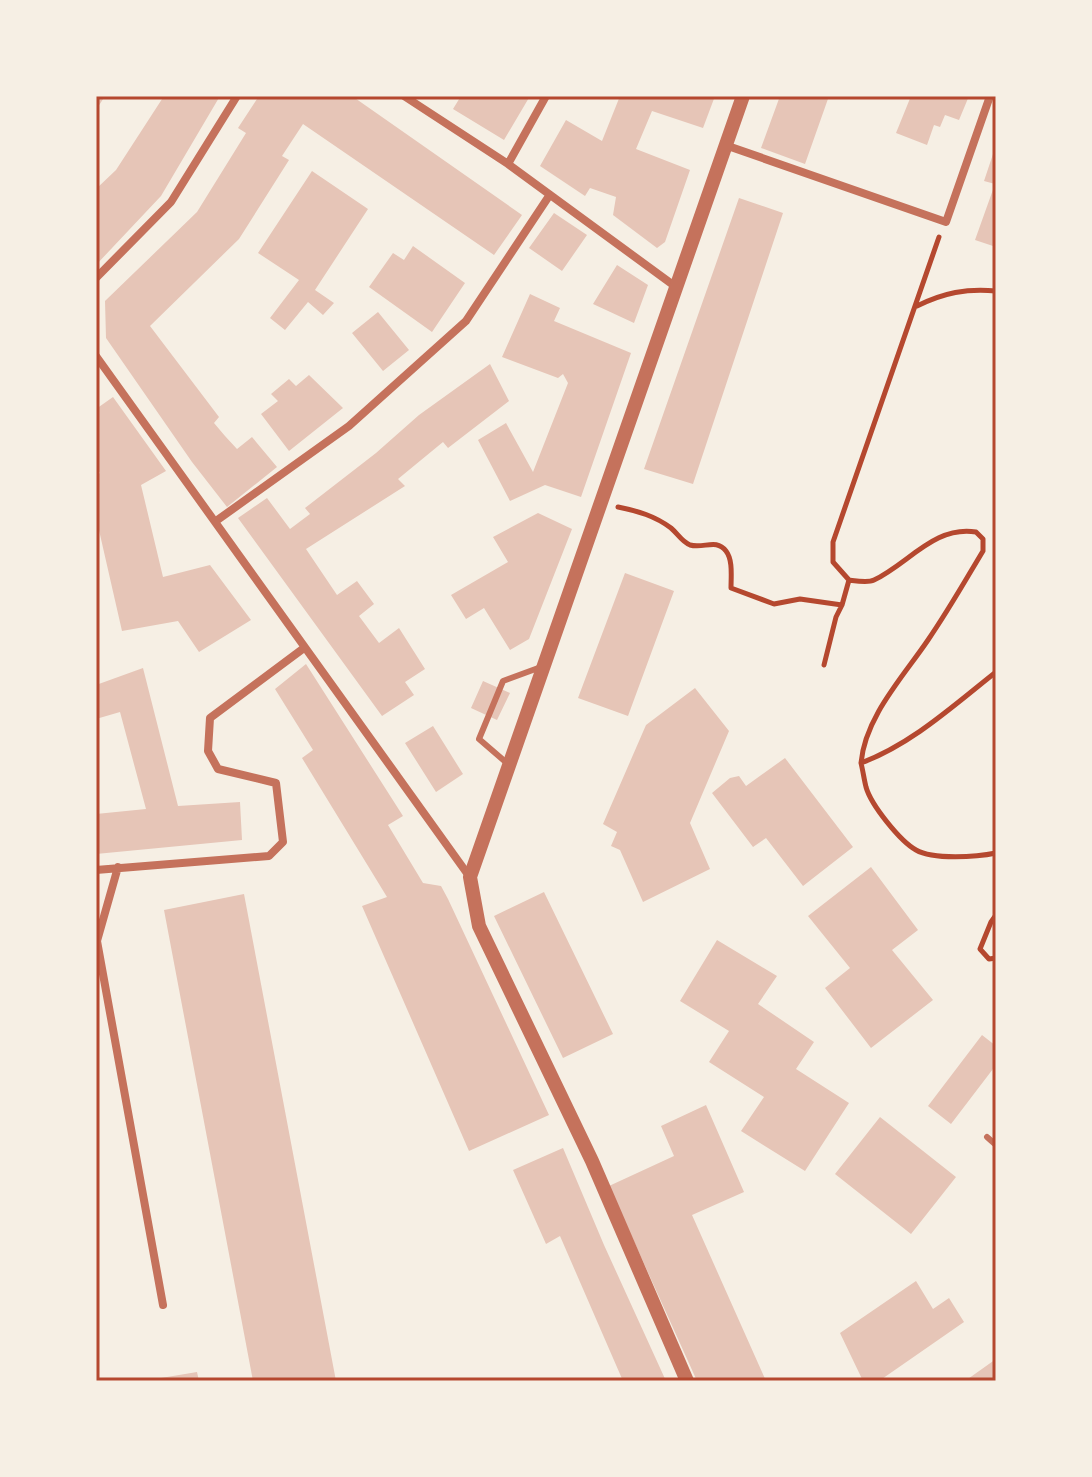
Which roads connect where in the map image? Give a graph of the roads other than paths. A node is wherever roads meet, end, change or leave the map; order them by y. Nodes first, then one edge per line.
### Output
1 (237, 96) edge
2 (404, 96) edge
3 (546, 96) edge
4 (743, 96) edge
5 (990, 96) edge
6 (725, 145) junction
7 (508, 164) junction
8 (549, 196) junction
9 (96, 278) edge
10 (676, 287) junction
11 (96, 356) edge
12 (216, 521) junction
13 (304, 648) junction
14 (544, 666) junction
15 (510, 766) junction
16 (118, 867) junction
17 (96, 870) edge
18 (470, 877) junction
19 (97, 941) edge
20 (987, 1137) dead end
21 (996, 1145) edge
22 (163, 1305) dead end
23 (687, 1381) edge

1 - 9 street
2 - 7 street
3 - 7 street
4 - 6 street
5 - 6 street
6 - 10 street
7 - 8 street
8 - 10 street
8 - 12 street
10 - 14 street
11 - 12 street
12 - 13 street
13 - 16 street
13 - 18 street
14 - 15 street
14 - 15 lane
15 - 18 street
16 - 17 street
16 - 19 street
18 - 23 street
19 - 22 street
20 - 21 lane

